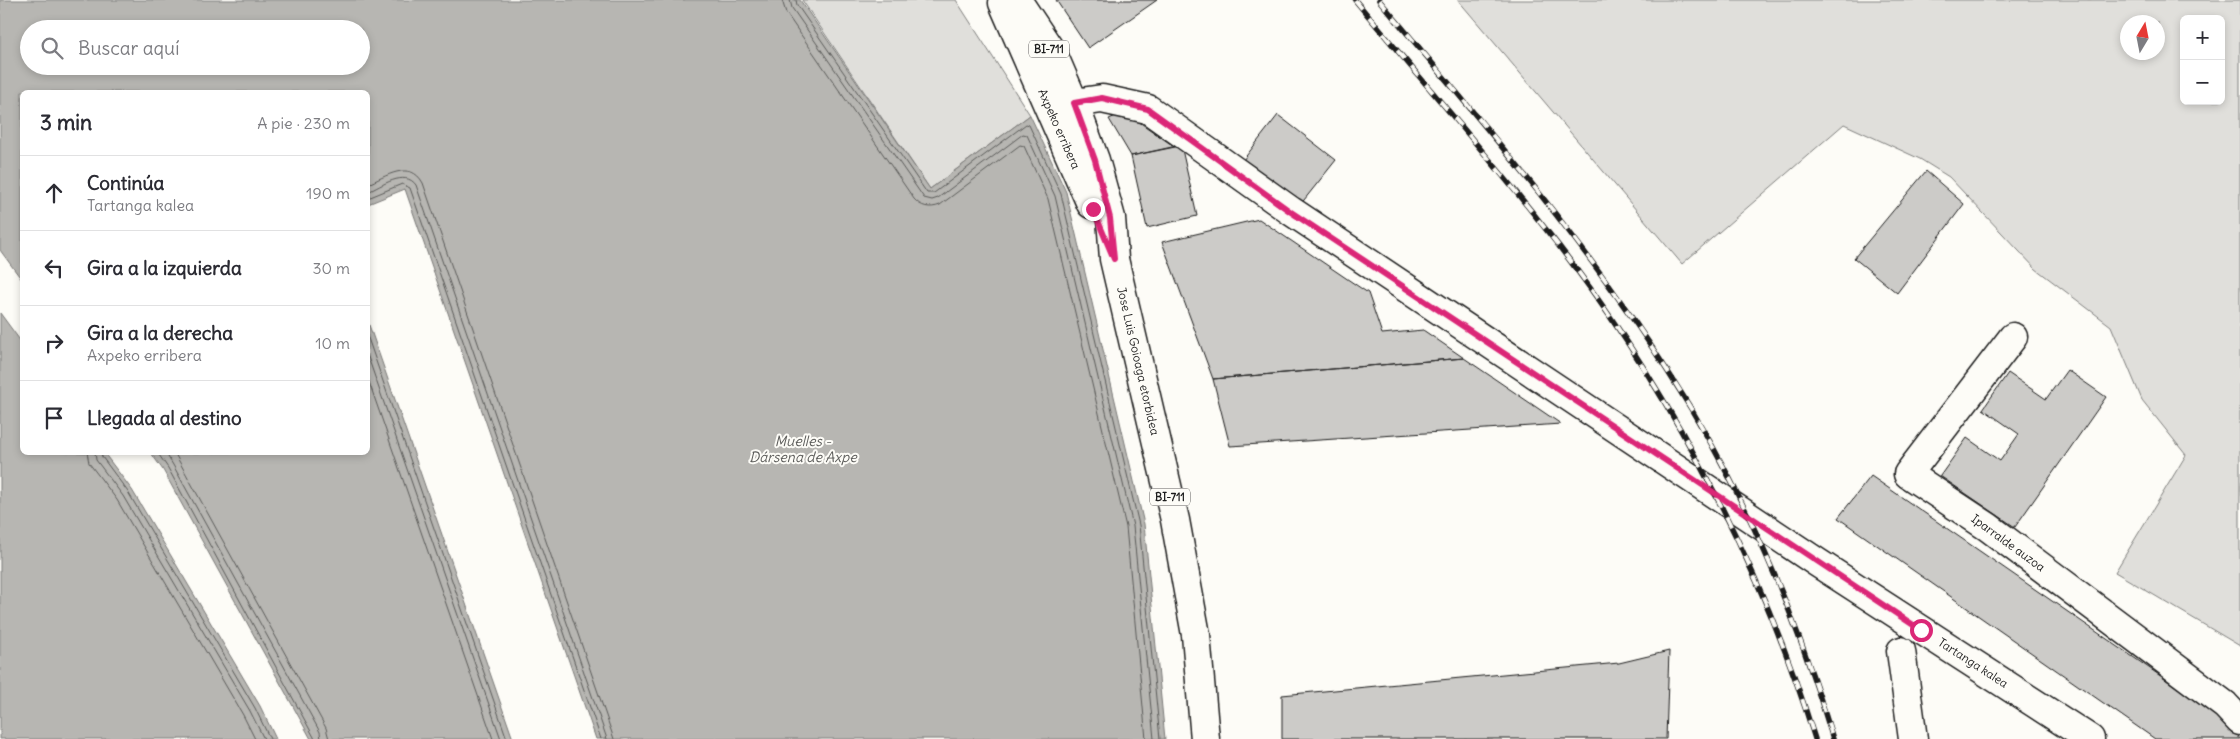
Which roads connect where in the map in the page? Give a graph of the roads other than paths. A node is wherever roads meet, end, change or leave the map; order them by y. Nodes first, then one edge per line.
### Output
1 (1001, 0) edge
2 (1017, 0) edge
3 (1074, 103) junction
4 (1114, 259) junction
5 (2013, 337) dead end
6 (1901, 651) dead end
7 (2240, 721) edge
8 (1205, 739) edge
9 (1913, 739) edge
10 (2090, 739) edge

1 - 4 street, Axpeko erribera / BI-711
2 - 3 street, Jose Luis Goioaga etorbidea / BI-711
3 - 4 street, Jose Luis Goioaga etorbidea / BI-711
3 - 10 street, Tartanga kalea
4 - 8 street, Jose Luis Goioaga etorbidea / BI-711
5 - 7 street, Iparralde auzoa
6 - 9 street

